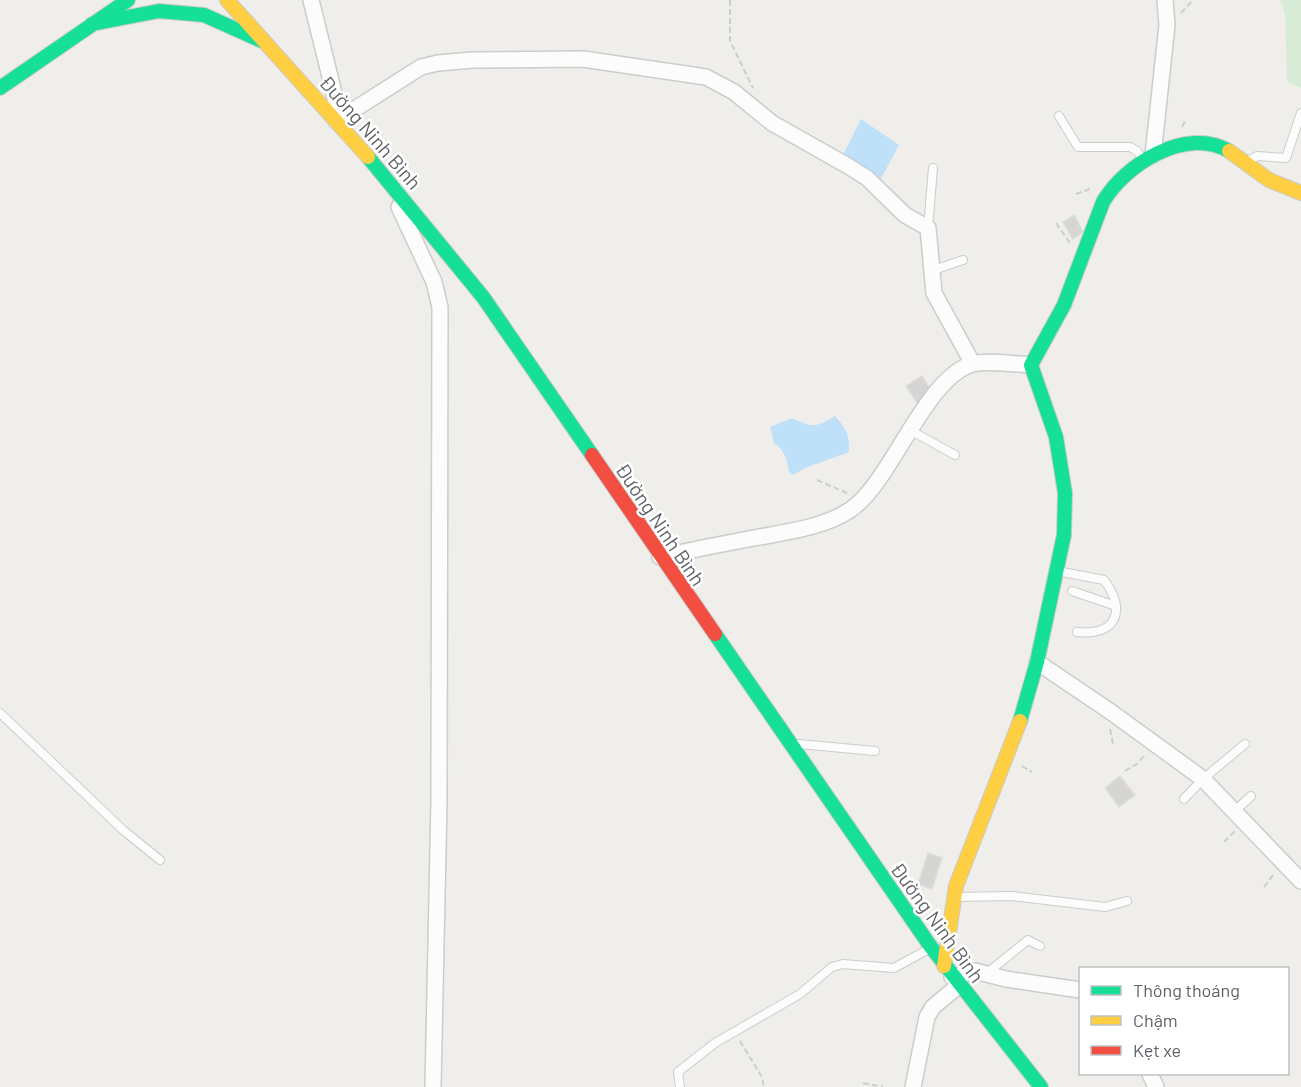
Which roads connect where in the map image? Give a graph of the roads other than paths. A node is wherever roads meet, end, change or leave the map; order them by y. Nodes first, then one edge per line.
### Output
1 (111, 0) edge
2 (128, 0) edge
3 (227, 0) edge
4 (311, 0) edge
5 (1166, 7) edge
6 (92, 24) junction
7 (267, 44) junction
8 (0, 88) edge
9 (1301, 113) edge
10 (1059, 116) dead end
11 (334, 118) junction
12 (1149, 158) junction
13 (1245, 163) junction
14 (933, 168) dead end
15 (384, 174) junction
16 (1301, 193) edge
17 (928, 228) junction
18 (963, 260) dead end
19 (931, 271) junction
20 (973, 364) junction
21 (1031, 365) junction
22 (910, 430) junction
23 (955, 455) dead end
24 (660, 557) junction
25 (1056, 570) junction
26 (1072, 591) dead end
27 (1116, 606) junction
28 (1077, 632) dead end
29 (1037, 662) junction
30 (0, 713) edge
31 (789, 743) junction
32 (1245, 744) dead end
33 (875, 751) dead end
34 (1203, 779) junction
35 (1251, 796) dead end
36 (1184, 799) dead end
37 (1235, 811) junction
38 (160, 860) dead end
39 (1301, 881) edge
40 (953, 897) junction
41 (1127, 901) dead end
42 (1040, 946) dead end
43 (931, 947) junction
44 (986, 974) junction
45 (951, 976) junction
46 (1079, 990) edge
47 (433, 1087) edge
48 (680, 1087) edge
49 (913, 1087) edge
50 (1041, 1087) edge

1 - 6 main road
2 - 6 main road
3 - 7 main road, Đường Ninh Bình
4 - 11 street
5 - 12 street
6 - 7 main road
6 - 8 main road
7 - 11 main road, Đường Ninh Bình
9 - 13 lane
10 - 12 lane
11 - 15 main road, Đường Ninh Bình
11 - 17 street
12 - 13 main road
12 - 21 main road
13 - 16 main road
14 - 17 lane
15 - 24 main road, Đường Ninh Bình
15 - 47 street
17 - 19 street
18 - 19 lane
19 - 20 street
20 - 21 street
20 - 22 street
21 - 25 main road
22 - 23 lane
22 - 24 street
24 - 31 main road, Đường Ninh Bình
25 - 27 lane
25 - 29 main road
26 - 27 lane
27 - 28 lane
29 - 34 street
29 - 40 main road
30 - 38 lane
31 - 33 lane
31 - 43 main road, Đường Ninh Bình
32 - 34 lane
34 - 36 lane
34 - 37 street
35 - 37 lane
37 - 39 street
40 - 41 lane
40 - 45 main road
42 - 44 lane
43 - 45 main road, Đường Ninh Bình
43 - 48 lane
44 - 45 street
44 - 46 street
45 - 49 street
45 - 50 main road, Đường Ninh Bình

